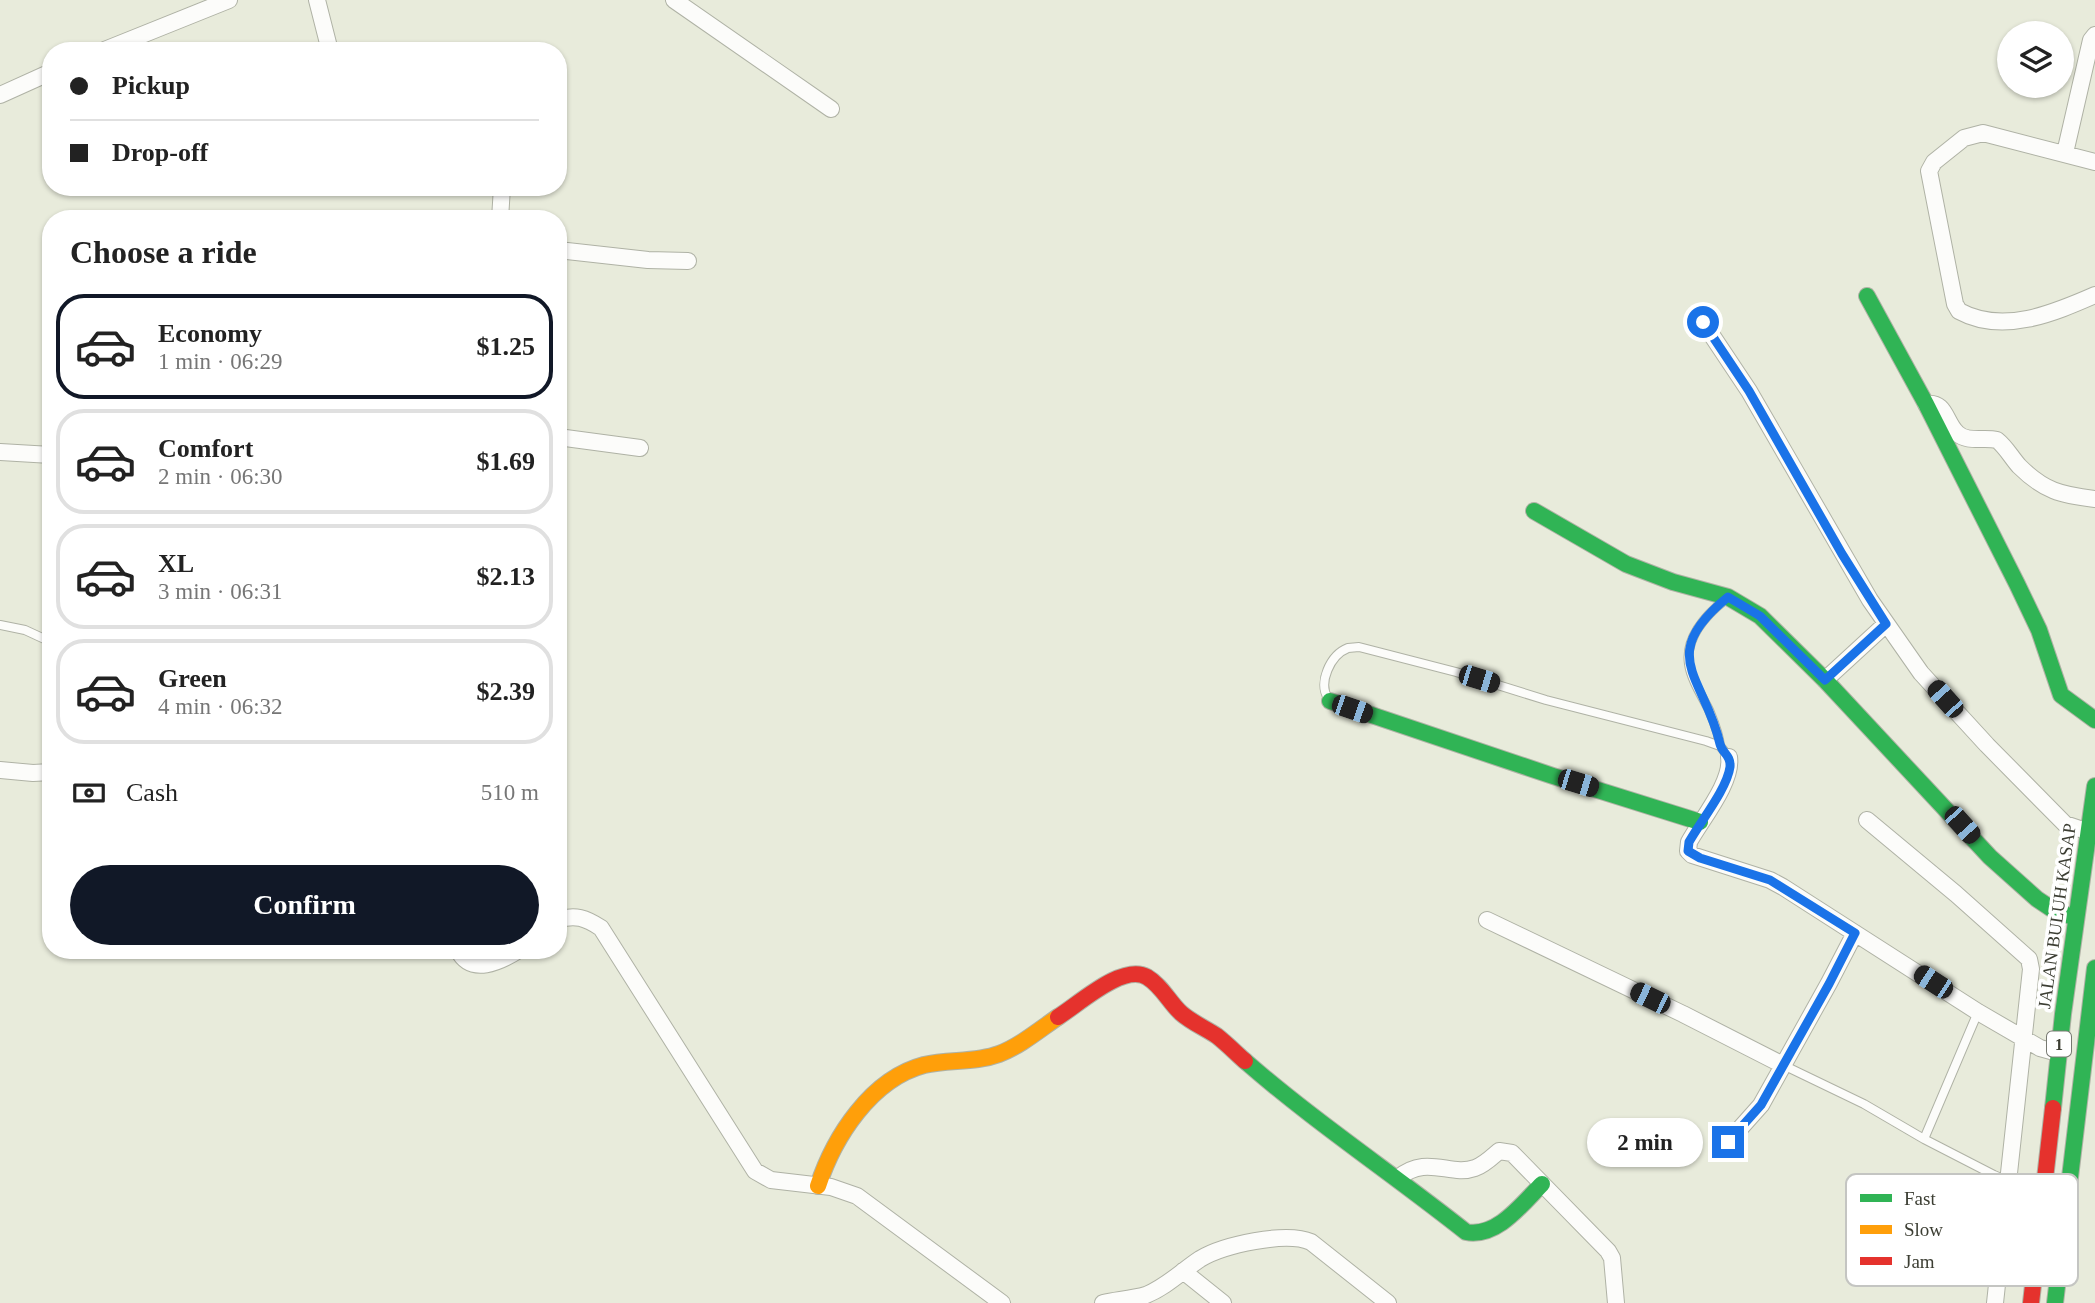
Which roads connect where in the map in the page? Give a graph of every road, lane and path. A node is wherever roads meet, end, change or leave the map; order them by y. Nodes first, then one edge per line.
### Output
1 (229, 0) edge
2 (317, 0) edge
3 (674, 0) edge
4 (2095, 34) edge
5 (124, 42) edge
6 (328, 42) edge
7 (42, 76) edge
8 (0, 95) edge
9 (831, 109) dead end
10 (2064, 153) junction
11 (2095, 162) edge
12 (567, 251) edge
13 (688, 261) dead end
14 (2095, 295) edge
15 (1867, 296) dead end
16 (1703, 322) dead end
17 (1926, 404) junction
18 (567, 438) edge
19 (640, 448) dead end
20 (0, 452) edge
21 (42, 454) edge
22 (2095, 499) edge
23 (1534, 510) dead end
24 (1728, 597) junction
25 (1886, 624) junction
26 (0, 625) edge
27 (42, 638) edge
28 (1825, 680) junction
29 (1330, 701) joint
30 (2095, 720) edge
31 (1724, 752) junction
32 (0, 771) edge
33 (42, 772) edge
34 (2095, 786) edge
35 (1867, 820) dead end
36 (1700, 822) junction
37 (2089, 832) junction
38 (567, 917) edge
39 (2076, 918) junction
40 (1487, 920) dead end
41 (1855, 933) junction
42 (466, 959) edge
43 (502, 959) edge
44 (2095, 968) edge
45 (2094, 992) edge
46 (1978, 1012) junction
47 (2025, 1040) junction
48 (2058, 1053) junction
49 (1783, 1065) junction
50 (2087, 1096) edge
51 (1924, 1139) junction
52 (1728, 1142) dead end
53 (1994, 1174) edge
54 (2009, 1174) edge
55 (2045, 1174) edge
56 (2075, 1174) edge
57 (1398, 1178) junction
58 (1542, 1184) junction
59 (818, 1186) junction
60 (1183, 1271) junction
61 (1002, 1303) edge
62 (1103, 1303) edge
63 (1223, 1303) edge
64 (1388, 1303) edge
65 (1616, 1303) edge

1 - 5 street
2 - 6 street
3 - 9 street
4 - 10 street
7 - 8 street
10 - 11 street
10 - 14 street
12 - 13 street
15 - 17 main road
16 - 25 street
17 - 22 street
17 - 30 main road
18 - 19 street
20 - 21 street
23 - 24 main road
24 - 28 main road
24 - 31 lane
25 - 28 street
25 - 37 street
26 - 27 lane
28 - 39 main road
29 - 31 lane
29 - 36 main road
31 - 36 street
32 - 33 street
34 - 37 main road, JALAN BULUH KASAP / 1
35 - 47 street
36 - 41 street
37 - 39 main road, JALAN BULUH KASAP / 1
38 - 59 street
39 - 48 main road, JALAN BULUH KASAP / 1
40 - 49 street
41 - 46 street
41 - 49 street
42 - 43 street
44 - 45 main road, 1
45 - 50 main road, 1
46 - 47 street
46 - 51 lane
47 - 48 street
47 - 54 street
48 - 55 main road, JALAN BULUH KASAP / 1
49 - 51 lane
49 - 52 street
50 - 56 main road, 1
51 - 53 lane
57 - 58 street
57 - 58 main road
57 - 59 main road
58 - 65 street
59 - 61 street
60 - 62 street
60 - 63 street
60 - 64 street

